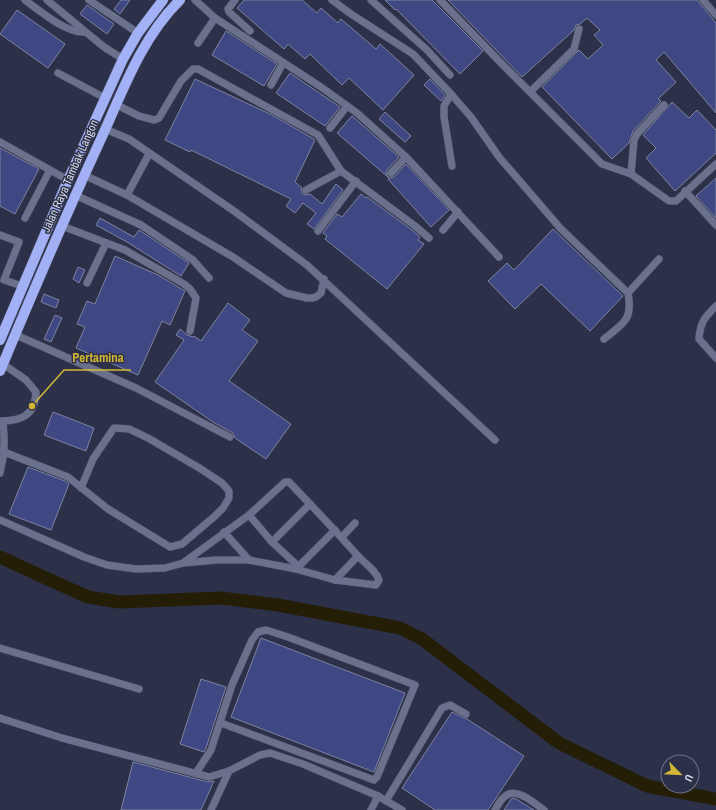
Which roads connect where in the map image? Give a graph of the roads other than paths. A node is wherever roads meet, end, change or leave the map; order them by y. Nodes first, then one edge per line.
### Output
1 (25, 0) edge
2 (47, 0) edge
3 (89, 0) edge
4 (163, 0) edge
5 (180, 0) edge
6 (195, 0) edge
7 (234, 0) edge
8 (332, 0) edge
9 (370, 0) edge
10 (440, 0) edge
11 (703, 0) edge
12 (716, 15) edge
13 (215, 18) junction
14 (579, 29) dead end
15 (250, 30) dead end
16 (85, 32) junction
17 (138, 33) junction
18 (198, 43) dead end
19 (123, 59) junction
20 (283, 63) junction
21 (58, 73) dead end
22 (450, 75) dead end
23 (271, 85) dead end
24 (530, 92) junction
25 (451, 94) junction
26 (105, 98) junction
27 (115, 104) junction
28 (664, 105) dead end
29 (347, 106) junction
30 (330, 128) dead end
31 (105, 129) junction
32 (0, 142) edge
33 (149, 154) junction
34 (406, 156) junction
35 (716, 164) edge
36 (452, 166) dead end
37 (50, 170) junction
38 (341, 171) junction
39 (391, 173) dead end
40 (631, 174) junction
41 (84, 175) junction
42 (68, 180) junction
43 (356, 181) junction
44 (306, 190) dead end
45 (686, 191) junction
46 (75, 195) junction
47 (127, 195) junction
48 (458, 212) junction
49 (25, 218) dead end
50 (716, 225) edge
51 (62, 226) junction
52 (443, 230) dead end
53 (318, 231) dead end
54 (0, 235) edge
55 (429, 238) dead end
56 (106, 243) junction
57 (499, 257) dead end
58 (660, 259) dead end
59 (209, 278) dead end
60 (324, 279) junction
61 (87, 283) dead end
62 (22, 286) junction
63 (628, 293) junction
64 (716, 306) edge
65 (190, 331) dead end
66 (16, 335) junction
67 (604, 339) dead end
68 (0, 340) edge
69 (716, 358) edge
70 (1, 366) edge
71 (1, 421) edge
72 (230, 437) dead end
73 (495, 440) dead end
74 (2, 451) edge
75 (0, 473) edge
76 (81, 488) junction
77 (310, 504) junction
78 (249, 515) junction
79 (0, 520) edge
80 (355, 523) dead end
81 (335, 530) junction
82 (224, 532) junction
83 (342, 537) junction
84 (272, 542) junction
85 (358, 556) junction
86 (249, 560) junction
87 (184, 563) junction
88 (297, 567) junction
89 (335, 580) junction
90 (0, 648) edge
91 (139, 689) dead end
92 (466, 714) dead end
93 (0, 718) edge
94 (221, 723) junction
95 (230, 771) junction
96 (196, 773) junction
97 (378, 796) junction
98 (386, 801) junction
99 (211, 810) edge
100 (371, 810) edge
101 (402, 810) edge
102 (495, 810) edge
103 (544, 810) edge

1 - 16 lane
2 - 16 lane
3 - 17 lane
4 - 17 highway
5 - 27 highway, Jalan Raya Tambak Langon
6 - 13 lane
7 - 15 lane
8 - 25 lane
9 - 22 lane
10 - 24 lane
11 - 12 lane
13 - 18 lane
13 - 20 lane
14 - 24 lane
16 - 19 lane
17 - 19 highway
19 - 26 highway
20 - 23 lane
20 - 29 lane
21 - 26 lane
24 - 40 lane
25 - 36 lane
25 - 63 lane
26 - 42 highway
27 - 31 highway, Jalan Raya Tambak Langon
27 - 38 lane
28 - 40 lane
29 - 30 lane
29 - 34 lane
31 - 33 lane
31 - 41 highway, Jalan Raya Tambak Langon
32 - 37 lane
33 - 47 lane
33 - 60 lane
34 - 39 lane
34 - 48 lane
35 - 45 lane
37 - 42 lane
37 - 49 lane
38 - 43 lane
38 - 44 lane
40 - 45 lane
41 - 46 highway, Jalan Raya Tambak Langon
41 - 47 lane
42 - 62 highway
43 - 53 lane
43 - 55 lane
45 - 50 lane
46 - 51 highway, Jalan Raya Tambak Langon
46 - 59 lane
47 - 60 lane
48 - 52 lane
48 - 57 lane
51 - 56 lane
51 - 66 highway, Jalan Raya Tambak Langon
54 - 62 lane
56 - 61 lane
56 - 65 lane
58 - 63 lane
60 - 73 lane
62 - 68 highway
63 - 67 lane
64 - 69 lane
66 - 70 highway, Jalan Raya Tambak Langon
66 - 72 lane
70 - 71 lane
71 - 74 lane
74 - 75 lane
74 - 76 lane
76 - 76 lane
77 - 78 lane
77 - 81 lane
77 - 84 lane
78 - 82 lane
78 - 84 lane
79 - 87 lane
80 - 83 lane
81 - 83 lane
81 - 88 lane
82 - 86 lane
82 - 87 lane
83 - 85 lane
84 - 88 lane
85 - 89 lane
85 - 89 lane
86 - 87 lane
86 - 88 lane
88 - 89 lane
90 - 91 lane
92 - 98 lane
93 - 96 lane
94 - 94 lane
94 - 96 lane
95 - 96 lane
95 - 97 lane
95 - 99 lane
97 - 98 lane
97 - 100 lane
98 - 101 lane
102 - 103 lane

